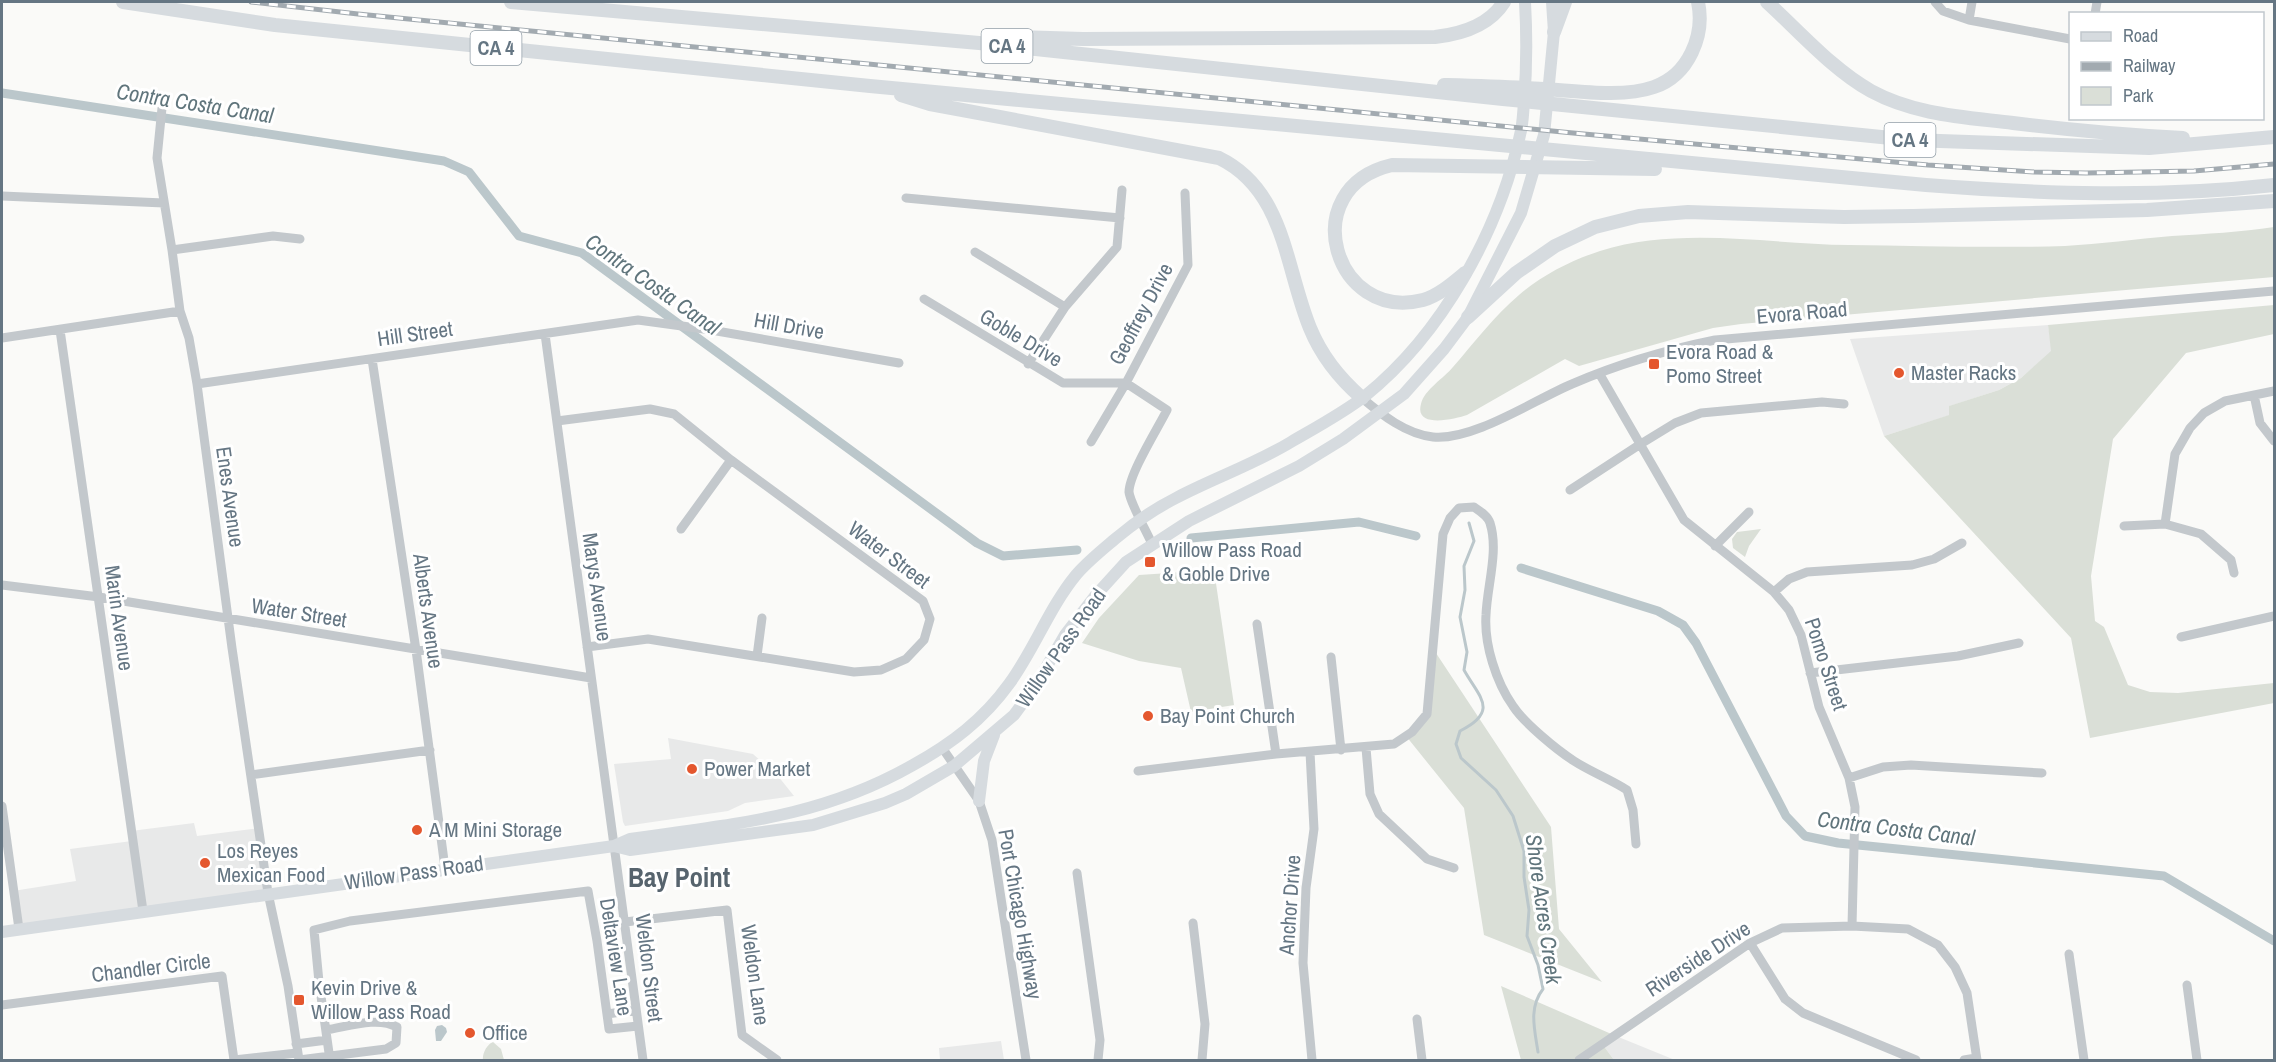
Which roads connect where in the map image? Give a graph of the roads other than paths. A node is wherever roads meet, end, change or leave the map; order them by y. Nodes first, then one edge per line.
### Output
1 (123, 2) edge
2 (511, 2) edge
3 (1504, 2) edge
4 (1525, 2) edge
5 (1552, 2) edge
6 (1565, 2) edge
7 (1698, 2) edge
8 (1767, 2) edge
9 (1935, 2) edge
10 (1972, 2) edge
11 (1968, 20) junction
12 (1554, 32) junction
13 (2069, 39) edge
14 (979, 43) junction
15 (870, 86) junction
16 (1504, 93) junction
17 (162, 108) dead end
18 (2274, 136) edge
19 (2245, 141) junction
20 (1800, 173) junction
21 (2274, 185) edge
22 (1122, 190) dead end
23 (1185, 193) dead end
24 (2, 196) edge
25 (906, 198) dead end
26 (2274, 201) edge
27 (164, 203) junction
28 (1120, 218) junction
29 (300, 238) dead end
30 (172, 250) junction
31 (975, 252) dead end
32 (1465, 273) junction
33 (2274, 291) edge
34 (924, 298) dead end
35 (1065, 307) junction
36 (180, 311) junction
37 (1468, 317) junction
38 (638, 320) joint
39 (60, 330) junction
40 (545, 334) junction
41 (2, 338) edge
42 (372, 359) junction
43 (899, 363) dead end
44 (1028, 364) junction
45 (1599, 373) junction
46 (1126, 383) junction
47 (197, 384) junction
48 (2274, 391) edge
49 (2254, 395) junction
50 (1362, 398) junction
51 (1844, 404) dead end
52 (1380, 413) junction
53 (557, 422) junction
54 (2274, 441) edge
55 (1091, 442) dead end
56 (1639, 445) junction
57 (731, 460) junction
58 (1570, 490) dead end
59 (1749, 512) dead end
60 (1141, 518) junction
61 (2165, 524) junction
62 (2124, 526) dead end
63 (681, 529) dead end
64 (1962, 543) dead end
65 (1152, 544) junction
66 (1715, 546) junction
67 (2234, 573) dead end
68 (2, 585) edge
69 (1774, 592) junction
70 (99, 597) junction
71 (2274, 616) edge
72 (762, 618) dead end
73 (228, 619) junction
74 (1257, 624) dead end
75 (2181, 637) dead end
76 (2019, 643) dead end
77 (587, 647) junction
78 (416, 650) junction
79 (757, 656) junction
80 (1331, 657) dead end
81 (1810, 673) junction
82 (591, 678) junction
83 (996, 732) junction
84 (943, 748) junction
85 (1366, 748) junction
86 (430, 750) junction
87 (1341, 750) junction
88 (1310, 753) junction
89 (1276, 754) junction
90 (954, 766) junction
91 (1138, 771) dead end
92 (2042, 773) dead end
93 (251, 775) junction
94 (1849, 778) junction
95 (979, 801) junction
96 (2, 806) edge
97 (1636, 844) dead end
98 (614, 846) junction
99 (445, 868) junction
100 (1454, 868) dead end
101 (1077, 873) dead end
102 (268, 893) junction
103 (143, 910) junction
104 (625, 922) junction
105 (1193, 923) dead end
106 (1852, 926) junction
107 (19, 929) junction
108 (2, 932) edge
109 (1750, 943) junction
110 (2069, 954) dead end
111 (2187, 985) dead end
112 (2, 1005) edge
113 (636, 1010) junction
114 (607, 1014) junction
115 (1417, 1019) dead end
116 (638, 1026) junction
117 (328, 1047) edge
118 (297, 1052) edge
119 (1976, 1059) edge
120 (234, 1060) edge
121 (643, 1060) edge
122 (777, 1060) edge
123 (1026, 1060) edge
124 (1098, 1060) edge
125 (1202, 1060) edge
126 (1312, 1060) edge
127 (1422, 1060) edge
128 (1579, 1060) edge
129 (1916, 1060) edge
130 (1964, 1060) edge
131 (2084, 1060) edge
132 (2197, 1060) edge

1 - 15 highway, CA 4
2 - 14 highway, CA 4
3 - 14 highway
4 - 32 main road, Willow Pass Road
5 - 12 main road, Willow Pass Road
6 - 12 highway
7 - 16 highway
8 - 19 highway
9 - 11 street
10 - 11 street
11 - 13 street
12 - 37 main road, Willow Pass Road
14 - 16 highway, CA 4
15 - 20 highway, CA 4
15 - 50 highway
16 - 19 highway, CA 4
17 - 27 street, Enes Avenue
18 - 19 highway, CA 4
20 - 21 highway, CA 4
20 - 32 highway
22 - 28 street
23 - 46 street, Geoffrey Drive
24 - 27 street
25 - 28 street
26 - 37 highway
27 - 30 street, Enes Avenue
28 - 35 street
29 - 30 street
30 - 36 street, Enes Avenue
31 - 35 street
32 - 50 main road, Willow Pass Road
33 - 45 street, Evora Road
34 - 44 street, Goble Drive
35 - 44 street
36 - 39 street
36 - 47 street, Enes Avenue
37 - 52 main road, Willow Pass Road
38 - 40 street, Hill Street
38 - 43 street, Hill Drive
39 - 41 street
39 - 70 street, Marin Avenue
40 - 42 street, Hill Street
40 - 53 street, Marys Avenue
42 - 47 street, Hill Street
42 - 78 street, Alberts Avenue
44 - 46 street, Goble Drive
45 - 52 street, Evora Road
45 - 56 street, Pomo Street
46 - 55 street, Geoffrey Drive
46 - 60 street
47 - 73 street, Enes Avenue
48 - 49 street
49 - 54 street
49 - 61 street
50 - 52 street, Evora Road
50 - 60 main road, Willow Pass Road
51 - 56 street
52 - 65 main road, Willow Pass Road
53 - 57 street, Water Street
53 - 77 street, Marys Avenue
56 - 58 street
56 - 66 street, Pomo Street
57 - 63 street
57 - 79 street, Water Street
59 - 66 street
60 - 65 street
60 - 84 main road, Willow Pass Road
61 - 62 street
61 - 67 street
64 - 69 street
65 - 83 main road, Willow Pass Road
66 - 69 street, Pomo Street
68 - 70 street, Water Street
69 - 81 street, Pomo Street
70 - 73 street, Water Street
70 - 103 street, Marin Avenue
71 - 75 street
72 - 79 street
73 - 78 street, Water Street
73 - 93 street, Enes Avenue
74 - 89 street
76 - 81 street
77 - 79 street, Water Street
77 - 82 street, Marys Avenue
78 - 82 street, Water Street
78 - 86 street, Alberts Avenue
80 - 87 street
81 - 94 street, Pomo Street
82 - 98 street, Marys Avenue
83 - 90 main road, Willow Pass Road
83 - 95 main road
84 - 90 street, Port Chicago Highway
84 - 98 main road, Willow Pass Road
85 - 87 street
85 - 97 street
85 - 100 street
86 - 93 street
86 - 99 street, Alberts Avenue
87 - 88 street
88 - 89 street
88 - 126 street, Anchor Drive
89 - 91 street
90 - 95 street, Port Chicago Highway
90 - 98 main road, Willow Pass Road
92 - 94 street
93 - 102 street, Enes Avenue
94 - 106 street, Pomo Street
95 - 123 street, Port Chicago Highway
96 - 107 street
98 - 99 main road, Willow Pass Road
98 - 104 street, Weldon Street
99 - 102 main road, Willow Pass Road
101 - 124 street
102 - 103 main road, Willow Pass Road
102 - 118 street, Enes Avenue
103 - 107 main road, Willow Pass Road
104 - 113 street, Weldon Street
104 - 122 street, Weldon Lane
105 - 125 street
106 - 109 street, Riverside Drive
106 - 119 street, Riverside Drive
107 - 108 main road, Willow Pass Road
109 - 128 street, Riverside Drive
109 - 129 street
110 - 131 street
111 - 132 street
112 - 120 street, Chandler Circle
113 - 114 street
113 - 116 street, Weldon Street
114 - 116 street, Deltaview Lane
114 - 117 street, Deltaview Lane
115 - 127 street
116 - 121 street, Weldon Street
117 - 117 street
117 - 118 street
117 - 118 street
118 - 120 street
119 - 130 street

